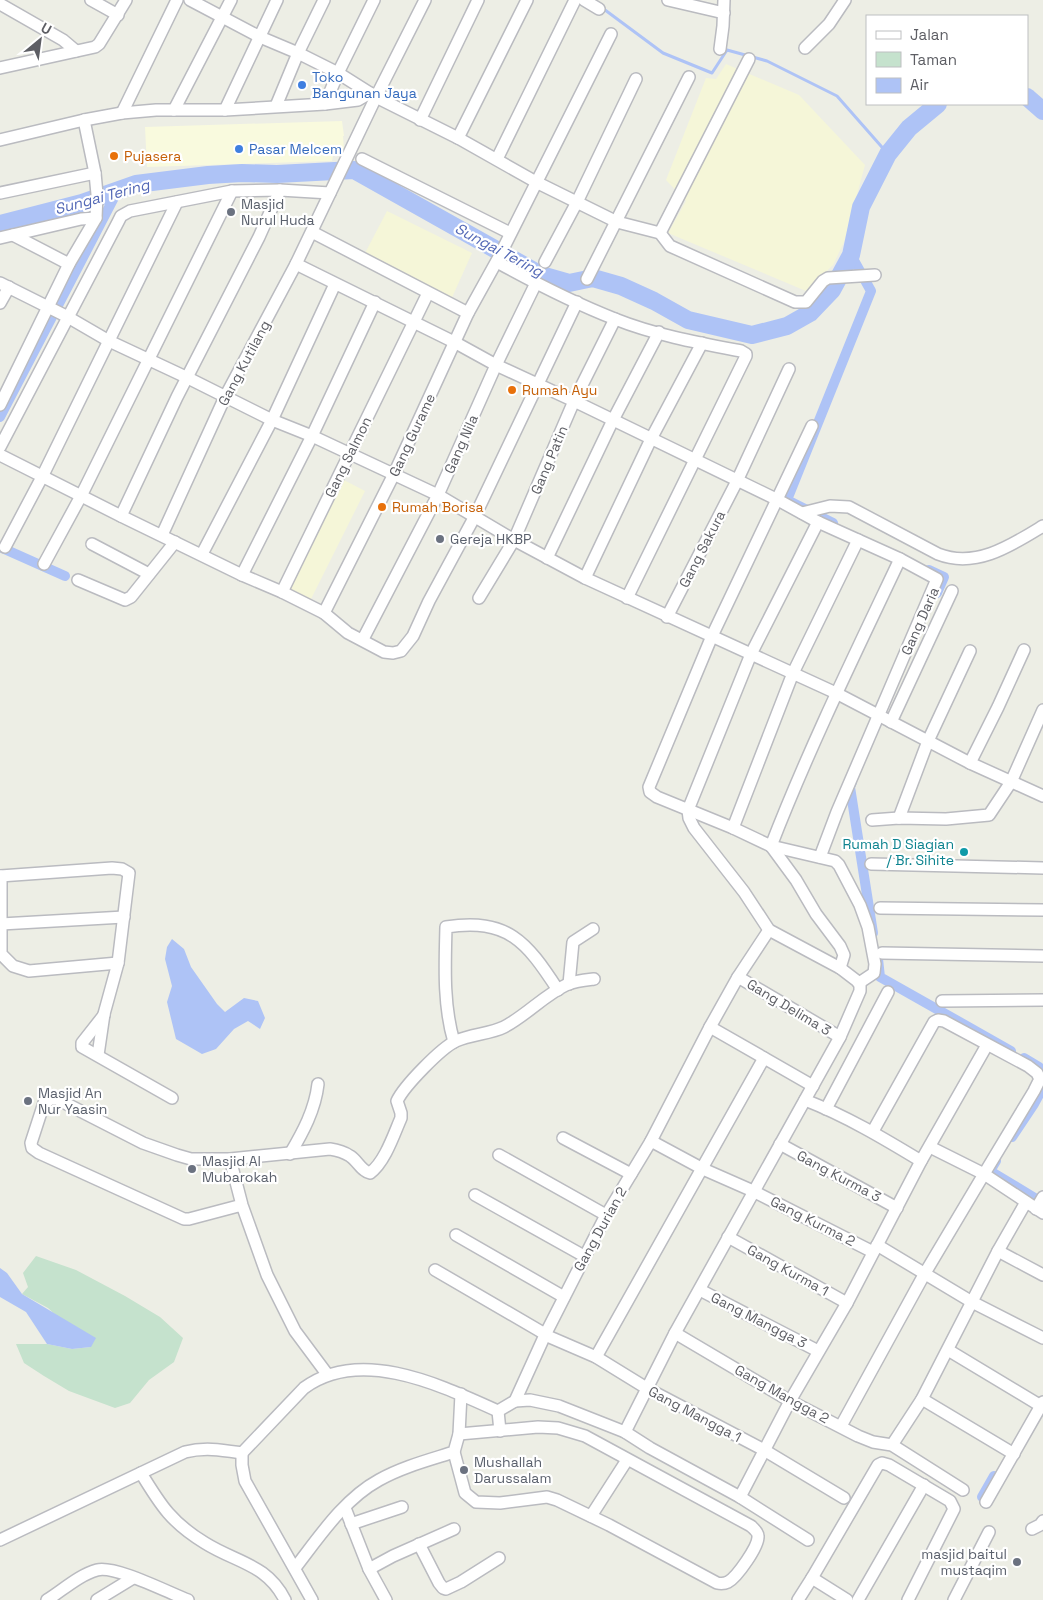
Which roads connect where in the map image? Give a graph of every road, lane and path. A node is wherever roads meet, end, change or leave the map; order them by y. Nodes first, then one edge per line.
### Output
1 (91, 0) edge
2 (126, 0) edge
3 (177, 0) edge
4 (190, 0) edge
5 (231, 0) edge
6 (277, 0) edge
7 (324, 0) edge
8 (374, 0) edge
9 (425, 0) edge
10 (478, 0) edge
11 (527, 0) edge
12 (575, 0) edge
13 (584, 0) edge
14 (668, 0) edge
15 (724, 0) edge
16 (845, 0) edge
17 (599, 9) dead end
18 (2, 10) edge
19 (724, 13) junction
20 (118, 15) junction
21 (222, 16) junction
22 (611, 34) dead end
23 (260, 36) junction
24 (805, 48) dead end
25 (720, 49) dead end
26 (76, 51) junction
27 (298, 53) junction
28 (749, 59) dead end
29 (0, 68) edge
30 (338, 74) junction
31 (689, 77) dead end
32 (636, 79) dead end
33 (373, 95) junction
34 (325, 104) junction
35 (276, 106) junction
36 (174, 110) junction
37 (225, 110) junction
38 (122, 113) junction
39 (84, 120) junction
40 (420, 120) junction
41 (458, 138) junction
42 (0, 140) edge
43 (362, 159) dead end
44 (496, 159) junction
45 (94, 173) junction
46 (536, 182) junction
47 (332, 189) junction
48 (280, 190) junction
49 (232, 191) junction
50 (0, 194) edge
51 (177, 202) junction
52 (578, 202) junction
53 (97, 216) junction
54 (617, 222) junction
55 (312, 232) junction
56 (660, 233) junction
57 (13, 235) junction
58 (0, 238) edge
59 (508, 238) junction
60 (498, 260) junction
61 (545, 262) dead end
62 (69, 264) junction
63 (296, 264) junction
64 (875, 275) dead end
65 (588, 279) dead end
66 (536, 283) junction
67 (335, 284) junction
68 (4, 285) edge
69 (428, 293) junction
70 (0, 302) edge
71 (374, 302) junction
72 (577, 302) junction
73 (50, 308) junction
74 (468, 313) junction
75 (67, 317) junction
76 (615, 319) junction
77 (414, 323) junction
78 (658, 332) junction
79 (109, 340) junction
80 (456, 342) junction
81 (702, 343) junction
82 (148, 360) junction
83 (496, 365) junction
84 (789, 369) dead end
85 (188, 378) junction
86 (537, 383) junction
87 (225, 397) junction
88 (574, 401) junction
89 (0, 405) edge
90 (272, 420) junction
91 (613, 420) junction
92 (812, 426) dead end
93 (312, 436) junction
94 (651, 439) junction
95 (0, 447) edge
96 (350, 453) junction
97 (0, 456) edge
98 (695, 460) junction
99 (394, 474) junction
100 (42, 477) junction
101 (738, 481) junction
102 (438, 495) junction
103 (81, 496) junction
104 (778, 500) junction
105 (805, 512) junction
106 (121, 516) junction
107 (475, 516) junction
108 (818, 522) junction
109 (1043, 526) edge
110 (162, 535) junction
111 (514, 540) junction
112 (858, 540) junction
113 (175, 542) junction
114 (92, 544) dead end
115 (5, 547) dead end
116 (202, 554) junction
117 (546, 558) junction
118 (900, 559) junction
119 (44, 564) dead end
120 (149, 574) junction
121 (242, 575) junction
122 (585, 578) junction
123 (78, 580) dead end
124 (952, 591) dead end
125 (282, 592) junction
126 (479, 598) dead end
127 (627, 598) junction
128 (324, 613) junction
129 (667, 617) junction
130 (712, 636) junction
131 (363, 639) junction
132 (1024, 650) dead end
133 (970, 651) dead end
134 (751, 654) junction
135 (793, 673) junction
136 (836, 693) junction
137 (1043, 710) edge
138 (884, 719) junction
139 (928, 741) junction
140 (970, 763) junction
141 (1011, 782) junction
142 (1043, 796) edge
143 (688, 810) junction
144 (899, 818) junction
145 (872, 820) dead end
146 (733, 828) junction
147 (771, 846) junction
148 (820, 857) junction
149 (871, 864) dead end
150 (1043, 868) edge
151 (1, 876) edge
152 (880, 908) dead end
153 (1043, 910) edge
154 (124, 916) junction
155 (1, 924) junction
156 (593, 929) dead end
157 (769, 930) junction
158 (882, 953) dead end
159 (1043, 956) edge
160 (118, 963) junction
161 (840, 968) junction
162 (594, 978) dead end
163 (738, 978) junction
164 (859, 983) junction
165 (569, 984) junction
166 (558, 990) junction
167 (888, 992) dead end
168 (1043, 1000) edge
169 (942, 1001) dead end
170 (104, 1014) junction
171 (710, 1027) junction
172 (840, 1038) junction
173 (454, 1042) junction
174 (987, 1045) junction
175 (98, 1055) junction
176 (764, 1058) junction
177 (318, 1084) dead end
178 (813, 1086) junction
179 (172, 1098) dead end
180 (805, 1100) junction
181 (826, 1108) junction
182 (872, 1131) junction
183 (563, 1138) dead end
184 (651, 1141) junction
185 (780, 1144) junction
186 (930, 1147) junction
187 (290, 1154) junction
188 (499, 1155) dead end
189 (230, 1159) junction
190 (921, 1161) junction
191 (703, 1169) junction
192 (631, 1174) junction
193 (984, 1174) junction
194 (753, 1190) junction
195 (475, 1195) dead end
196 (242, 1204) junction
197 (1037, 1205) edge
198 (897, 1208) junction
199 (606, 1215) junction
200 (456, 1234) dead end
201 (728, 1238) junction
202 (875, 1249) junction
203 (998, 1251) junction
204 (584, 1256) junction
205 (435, 1270) dead end
206 (925, 1273) junction
207 (1043, 1275) edge
208 (700, 1290) junction
209 (564, 1296) junction
210 (972, 1302) junction
211 (847, 1303) junction
212 (675, 1333) junction
213 (545, 1334) junction
214 (1043, 1338) edge
215 (948, 1350) junction
216 (818, 1351) junction
217 (596, 1357) junction
218 (327, 1374) junction
219 (648, 1389) junction
220 (461, 1394) junction
221 (922, 1399) junction
222 (515, 1401) junction
223 (790, 1401) junction
224 (1037, 1402) edge
225 (498, 1410) junction
226 (841, 1426) junction
227 (500, 1430) junction
228 (625, 1432) junction
229 (459, 1434) junction
230 (892, 1445) junction
231 (764, 1450) junction
232 (1008, 1450) junction
233 (454, 1452) junction
234 (242, 1453) junction
235 (627, 1460) junction
236 (141, 1473) junction
237 (924, 1485) junction
238 (964, 1490) dead end
239 (740, 1497) junction
240 (844, 1498) dead end
241 (986, 1502) dead end
242 (402, 1507) dead end
243 (345, 1508) junction
244 (591, 1516) junction
245 (1043, 1521) edge
246 (352, 1524) junction
247 (454, 1529) dead end
248 (1032, 1529) dead end
249 (989, 1532) dead end
250 (0, 1540) edge
251 (808, 1540) dead end
252 (419, 1544) junction
253 (499, 1558) dead end
254 (295, 1568) junction
255 (369, 1569) junction
256 (133, 1578) junction
257 (812, 1578) junction
258 (47, 1600) edge
259 (97, 1600) edge
260 (187, 1600) edge
261 (285, 1600) edge
262 (312, 1600) edge
263 (386, 1600) edge
264 (798, 1600) edge
265 (848, 1600) edge
266 (858, 1600) edge
267 (908, 1600) edge
268 (954, 1600) edge

1 - 20 street
2 - 20 street
3 - 38 street
4 - 21 street
5 - 21 street
6 - 23 street
7 - 27 street
8 - 30 street
9 - 33 street, Gang Kutilang
10 - 40 street
11 - 41 street
12 - 44 street
13 - 17 street
14 - 19 street
15 - 19 street
16 - 24 street
18 - 26 street
19 - 25 street
20 - 26 street
21 - 23 street
21 - 36 street
22 - 46 street, Gang Gurame
23 - 27 street
23 - 37 street
26 - 29 street
27 - 30 street
27 - 35 street
28 - 56 street
30 - 33 street
30 - 34 street
31 - 54 street
32 - 52 street
33 - 34 street
33 - 40 street
33 - 47 street, Gang Kutilang
34 - 35 street
35 - 37 street
36 - 37 street
36 - 38 street
38 - 39 street
39 - 42 street
39 - 45 street
40 - 41 street
41 - 44 street
43 - 59 street
44 - 46 street
45 - 50 street
45 - 53 street
46 - 52 street
46 - 59 street, Gang Gurame
47 - 48 street
47 - 55 street, Gang Kutilang
48 - 49 street
48 - 85 street
49 - 51 street
49 - 82 street
51 - 75 street
51 - 79 street
52 - 54 street
52 - 61 street
53 - 57 street
53 - 62 street
54 - 56 street
54 - 65 street
55 - 63 street, Gang Kutilang
55 - 69 street
56 - 64 street
57 - 58 street
57 - 62 street
59 - 60 street, Gang Gurame
60 - 66 street
60 - 74 street, Gang Gurame
62 - 73 street
63 - 67 street, Gang Daria
63 - 87 street, Gang Kutilang
66 - 72 street
66 - 83 street, Gang Nila
67 - 71 street, Gang Daria
67 - 90 street
68 - 70 street
68 - 73 street
69 - 74 street
69 - 77 street, Gang Salmon
71 - 77 street, Gang Daria
71 - 93 street
72 - 76 street
72 - 86 street
73 - 75 street
73 - 89 street
74 - 80 street, Gang Gurame
75 - 79 street
75 - 95 street
76 - 78 street
76 - 88 street, Gang Patin
77 - 80 street, Gang Daria
77 - 96 street, Gang Salmon
78 - 81 street
78 - 91 street
79 - 82 street
79 - 100 street
80 - 83 street, Gang Daria
80 - 99 street, Gang Gurame
81 - 94 street
81 - 98 street
82 - 85 street
82 - 103 street
83 - 86 street, Gang Daria
83 - 102 street, Gang Nila
84 - 101 street, Gang Sakura
85 - 87 street
85 - 106 street
86 - 88 street, Gang Daria
86 - 107 street
87 - 90 street
87 - 110 street, Gang Kutilang
88 - 91 street, Gang Daria
88 - 111 street, Gang Patin
90 - 93 street
90 - 116 street
91 - 94 street, Gang Daria
91 - 117 street
92 - 104 street
93 - 96 street
93 - 121 street
94 - 98 street, Gang Daria
94 - 122 street
96 - 99 street
96 - 125 street, Gang Salmon
97 - 100 street
98 - 101 street, Gang Daria
98 - 127 street
99 - 102 street
99 - 128 street, Gang Gurame
100 - 103 street
100 - 115 street
101 - 104 street, Gang Daria
101 - 129 street, Gang Sakura
102 - 107 street
102 - 131 street, Gang Nila
103 - 106 street
103 - 119 street
104 - 105 street, Gang Daria
104 - 130 street
105 - 108 street, Gang Daria
105 - 109 street
106 - 110 street
107 - 111 street
107 - 131 street
108 - 112 street, Gang Daria
108 - 134 street
110 - 113 street
111 - 117 street
111 - 126 street, Gang Patin
112 - 118 street, Gang Daria
112 - 135 street
113 - 116 street
113 - 120 street
114 - 120 street
116 - 121 street
117 - 122 street
118 - 136 street
118 - 138 street, Gang Daria
120 - 123 street
121 - 125 street
122 - 127 street
124 - 138 street
125 - 128 street
127 - 129 street
128 - 131 street
129 - 130 street
130 - 134 street
130 - 143 street
132 - 140 street
133 - 139 street
134 - 135 street
134 - 143 street
135 - 136 street
135 - 146 street
136 - 138 street
136 - 147 street
137 - 141 street
138 - 139 street
138 - 148 street, Gang Daria
139 - 140 street
139 - 144 street
140 - 141 street
141 - 142 street
141 - 144 street
143 - 146 street
143 - 157 street
144 - 145 street
146 - 147 street
147 - 148 street
147 - 161 street
148 - 164 street
149 - 150 street
151 - 154 street
151 - 155 street
152 - 153 street
154 - 155 street
154 - 160 street
155 - 160 street
156 - 165 street
157 - 161 street
157 - 163 street, Gang Durian 2
158 - 159 street
160 - 170 street
161 - 164 street
162 - 165 street
163 - 171 street, Gang Durian 2
163 - 172 street, Gang Delima 3
164 - 172 street
165 - 166 street
166 - 173 street
166 - 173 street
167 - 181 street
168 - 169 street
170 - 175 street
170 - 175 street
171 - 176 street
171 - 184 street, Gang Durian 2
172 - 178 street
173 - 187 street
174 - 182 street
174 - 186 street
174 - 193 street
175 - 179 street
176 - 178 street
176 - 191 street
177 - 187 street
178 - 180 street
180 - 181 street
180 - 185 street
181 - 182 street
182 - 190 street
183 - 192 street
184 - 191 street, Gang Kurma 2
184 - 192 street, Gang Durian 2
185 - 194 street
185 - 198 street, Gang Kurma 3
186 - 190 street
186 - 193 street
187 - 189 street
188 - 199 street
189 - 196 street
189 - 196 street
190 - 198 street
191 - 194 street, Gang Kurma 2
191 - 217 street
192 - 199 street, Gang Durian 2
193 - 197 street
193 - 206 street
194 - 201 street
194 - 202 street, Gang Kurma 2
195 - 204 street
196 - 218 street
197 - 203 street
198 - 202 street
199 - 204 street, Gang Durian 2
200 - 209 street
201 - 208 street
201 - 211 street, Gang Kurma 1
202 - 206 street, Gang Kurma 2
202 - 211 street
203 - 207 street
203 - 210 street
204 - 209 street, Gang Durian 2
205 - 213 street, Gang Mangga 1
206 - 210 street, Gang Kurma 2
206 - 226 street
208 - 212 street
208 - 216 street, Gang Mangga 3
209 - 213 street, Gang Durian 2
210 - 214 street, Gang Kurma 2
210 - 215 street
211 - 216 street
212 - 219 street
212 - 223 street, Gang Mangga 2
213 - 217 street, Gang Mangga 1
213 - 222 street, Gang Durian 2
215 - 221 street
215 - 224 street
216 - 223 street
217 - 219 street, Gang Mangga 1
218 - 220 street
218 - 234 street
219 - 228 street
219 - 231 street, Gang Mangga 1
220 - 225 street
220 - 229 street
221 - 230 street
221 - 232 street
222 - 225 street
222 - 228 street
223 - 226 street, Gang Mangga 2
223 - 231 street
224 - 232 street
225 - 227 street
226 - 230 street, Gang Mangga 2
227 - 229 street
227 - 235 street
228 - 239 street
229 - 233 street
230 - 238 street
231 - 239 street
231 - 240 street, Gang Mangga 1
232 - 241 street
233 - 243 street
233 - 244 street
234 - 236 street
234 - 254 street
235 - 244 street
235 - 244 street
236 - 250 street
236 - 261 street
237 - 257 street
237 - 266 street
237 - 267 street
239 - 251 street
242 - 246 street
243 - 246 street
243 - 254 street
245 - 248 street
246 - 255 street
247 - 252 street
249 - 268 street
252 - 253 street
252 - 255 street
254 - 262 street
255 - 263 street
256 - 258 street
256 - 259 street
256 - 260 street
257 - 264 street
257 - 265 street

